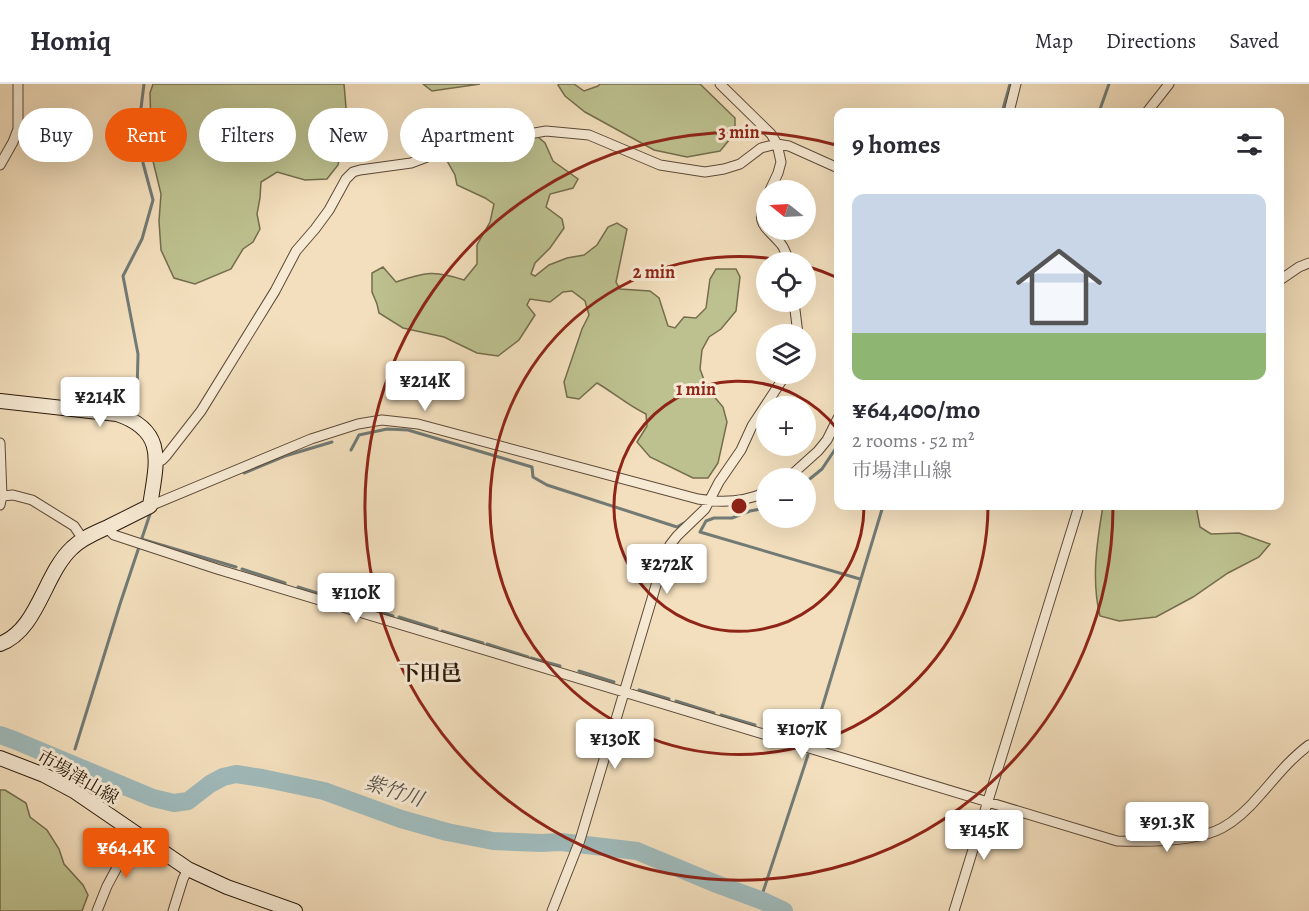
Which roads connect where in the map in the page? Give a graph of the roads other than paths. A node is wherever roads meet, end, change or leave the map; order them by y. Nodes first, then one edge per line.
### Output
1 (18, 84) edge
2 (720, 84) edge
3 (1016, 84) edge
4 (1169, 84) edge
5 (1010, 108) edge
6 (1151, 108) edge
7 (777, 144) junction
8 (0, 165) edge
9 (834, 166) edge
10 (774, 180) edge
11 (1309, 263) edge
12 (1284, 277) edge
13 (779, 384) edge
14 (0, 401) edge
15 (834, 425) edge
16 (0, 442) edge
17 (156, 462) junction
18 (799, 468) edge
19 (756, 497) edge
20 (1, 500) edge
21 (710, 501) junction
22 (150, 506) junction
23 (1078, 510) edge
24 (107, 528) junction
25 (83, 539) junction
26 (0, 644) edge
27 (623, 692) junction
28 (1309, 744) edge
29 (0, 758) edge
30 (988, 802) junction
31 (138, 835) junction
32 (188, 869) junction
33 (97, 911) edge
34 (173, 911) edge
35 (295, 911) edge
36 (552, 911) edge
37 (954, 911) edge

1 - 8 street
2 - 7 street
3 - 5 street
4 - 6 street
7 - 9 street
7 - 10 street
7 - 17 street
11 - 12 street
13 - 21 street
14 - 17 main road
15 - 18 street
16 - 20 street
17 - 22 main road
19 - 21 street
20 - 25 street
21 - 22 street
21 - 27 street
22 - 24 main road
23 - 30 street
24 - 25 main road
24 - 27 street
25 - 26 main road
27 - 30 street
27 - 36 street
28 - 30 street
29 - 31 main road, 市場津山線
30 - 37 street
31 - 32 main road, 市場津山線
31 - 33 street
32 - 34 street
32 - 35 main road, 市場津山線

